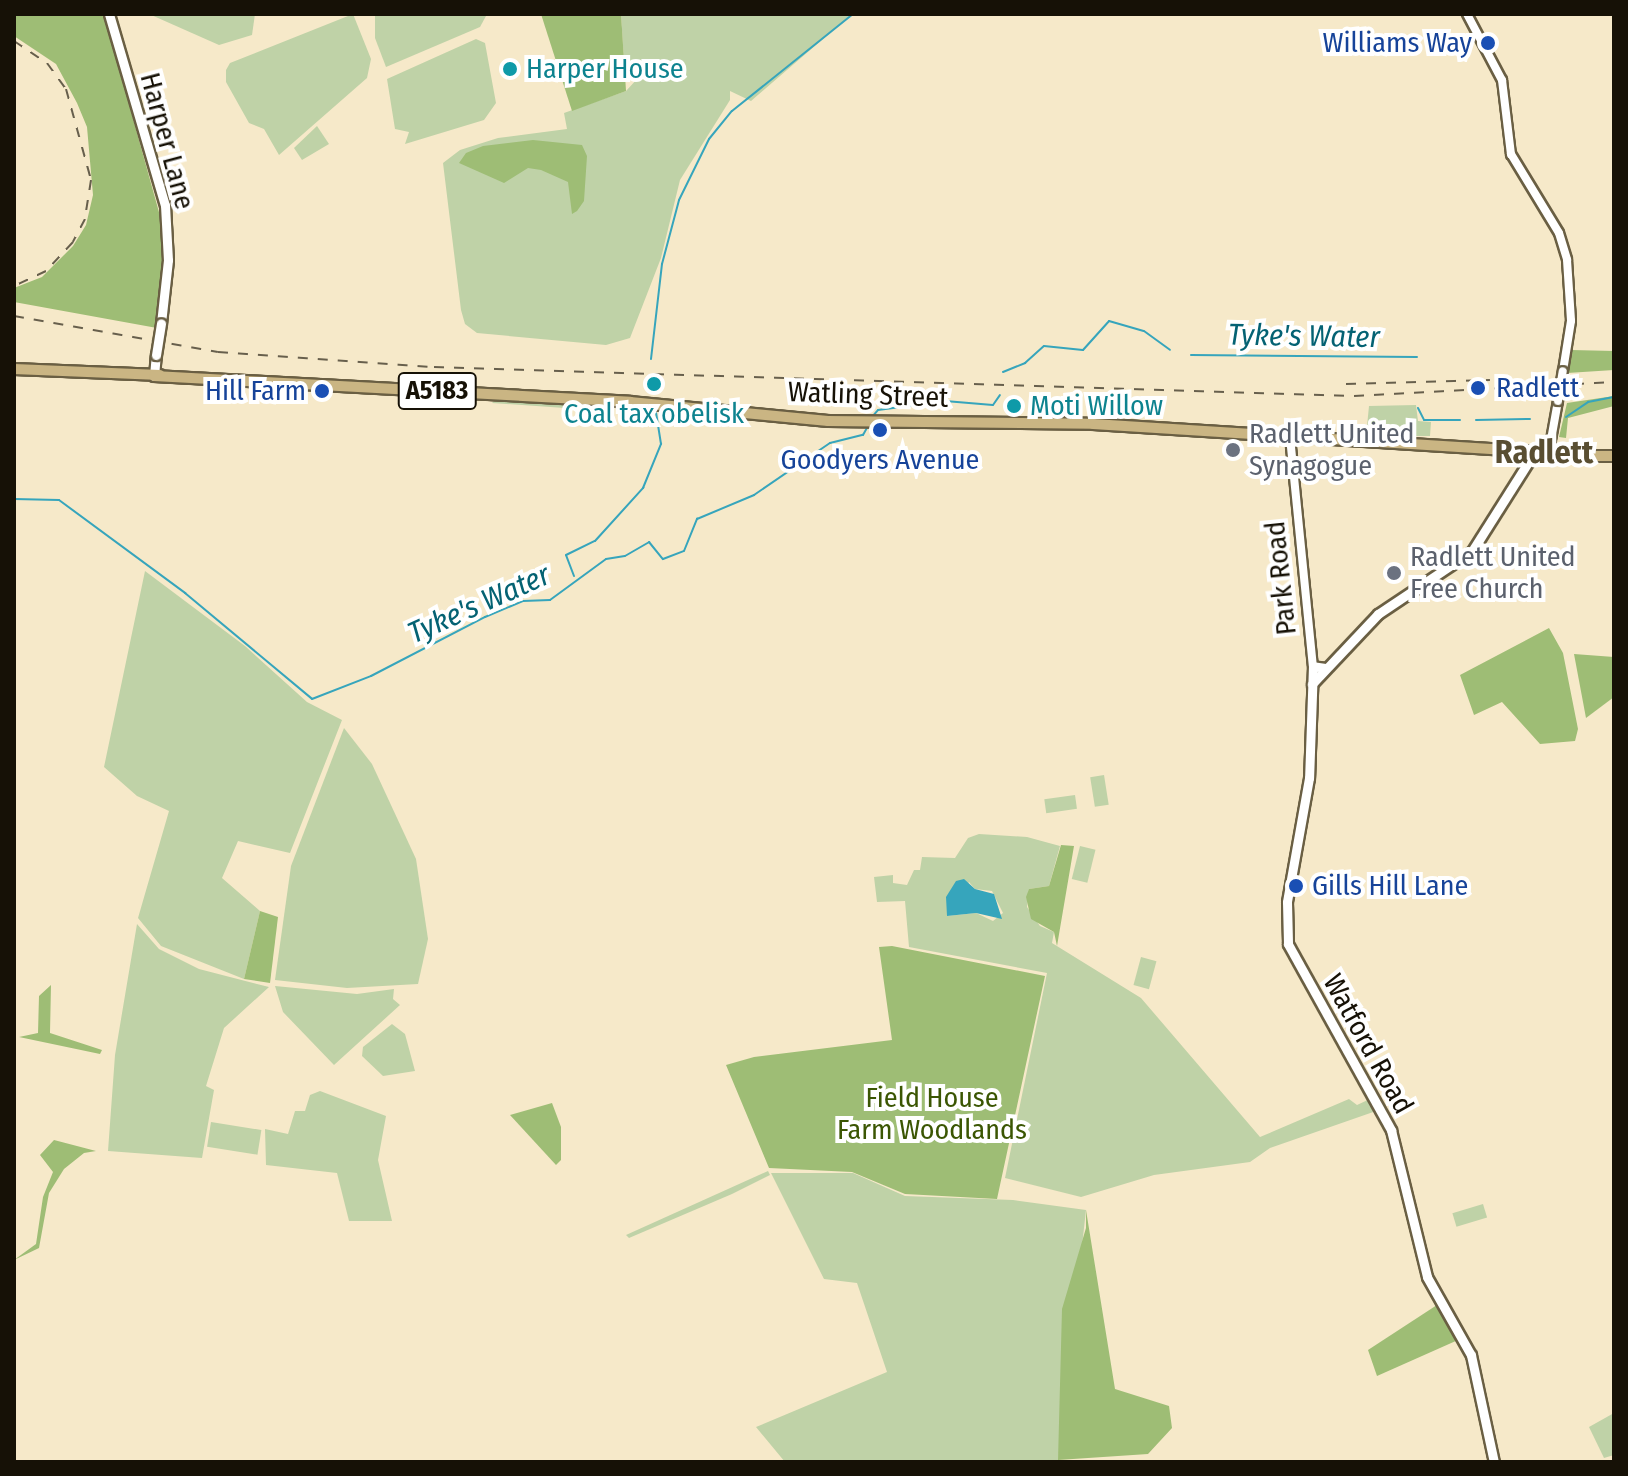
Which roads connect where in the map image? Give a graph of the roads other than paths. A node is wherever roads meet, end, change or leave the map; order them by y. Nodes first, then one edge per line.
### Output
1 (109, 14) edge
2 (1467, 14) edge
3 (14, 369) edge
4 (154, 376) junction
5 (1290, 437) junction
6 (1551, 451) junction
7 (1534, 453) junction
8 (1614, 456) edge
9 (1313, 666) junction
10 (1325, 668) junction
11 (1312, 684) junction
12 (1494, 1462) edge

1 - 4 main road, Harper Lane, bridge
2 - 6 street, bridge
3 - 4 main road, A5183
4 - 5 main road, Watling Street / A5183
5 - 7 main road, Watling Street / A5183
5 - 9 street, Park Road
6 - 7 main road, Watling Street / A5183
6 - 8 main road, Watling Street / A5183
7 - 10 main road
9 - 10 main road
9 - 11 main road, Watford Road
10 - 11 main road
11 - 12 main road, Watford Road

